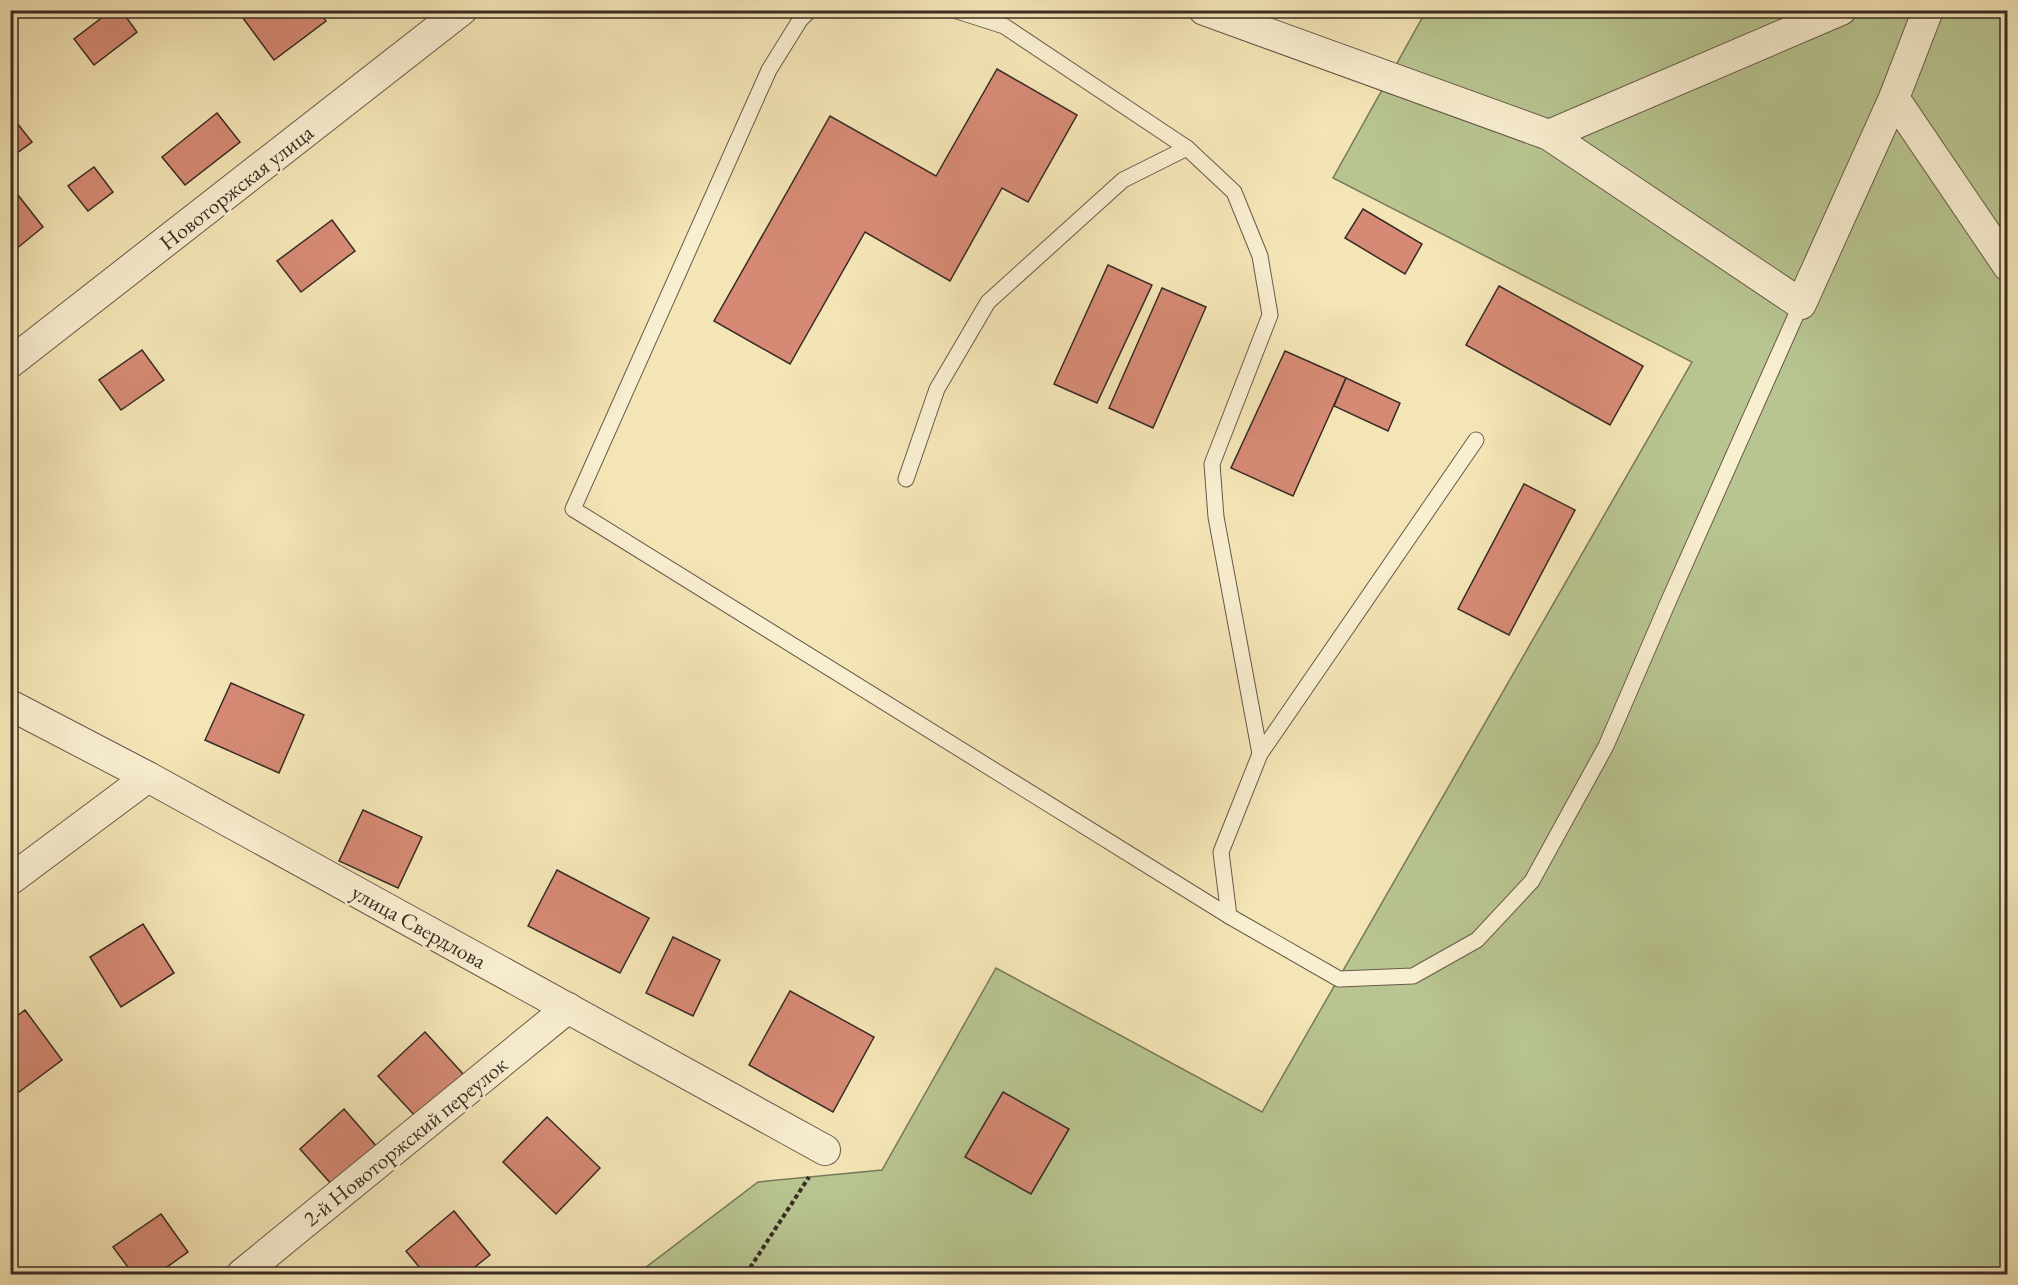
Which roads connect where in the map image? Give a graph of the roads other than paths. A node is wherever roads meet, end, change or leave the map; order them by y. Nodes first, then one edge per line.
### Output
1 (462, 10) edge
2 (810, 10) edge
3 (954, 10) edge
4 (1204, 10) edge
5 (1840, 10) edge
6 (1928, 10) edge
7 (1894, 98) junction
8 (1549, 135) junction
9 (1187, 148) junction
10 (2007, 266) edge
11 (1801, 304) junction
12 (10, 363) edge
13 (1476, 440) dead end
14 (906, 479) dead end
15 (10, 705) edge
16 (1260, 754) junction
17 (148, 777) junction
18 (10, 880) edge
19 (1229, 916) junction
20 (568, 1008) junction
21 (825, 1150) road end
22 (242, 1275) edge

1 - 12 street, Новоторжская улица
2 - 19 lane
3 - 9 lane
4 - 8 street
5 - 8 street
6 - 7 street
7 - 10 street
7 - 11 street
8 - 11 street
9 - 14 lane
9 - 16 lane
11 - 19 lane
13 - 16 lane
15 - 17 street, улица Свердлова
16 - 19 lane
17 - 18 street
17 - 20 street, улица Свердлова
20 - 21 street, улица Свердлова
20 - 22 street, 2-й Новоторжский переулок

